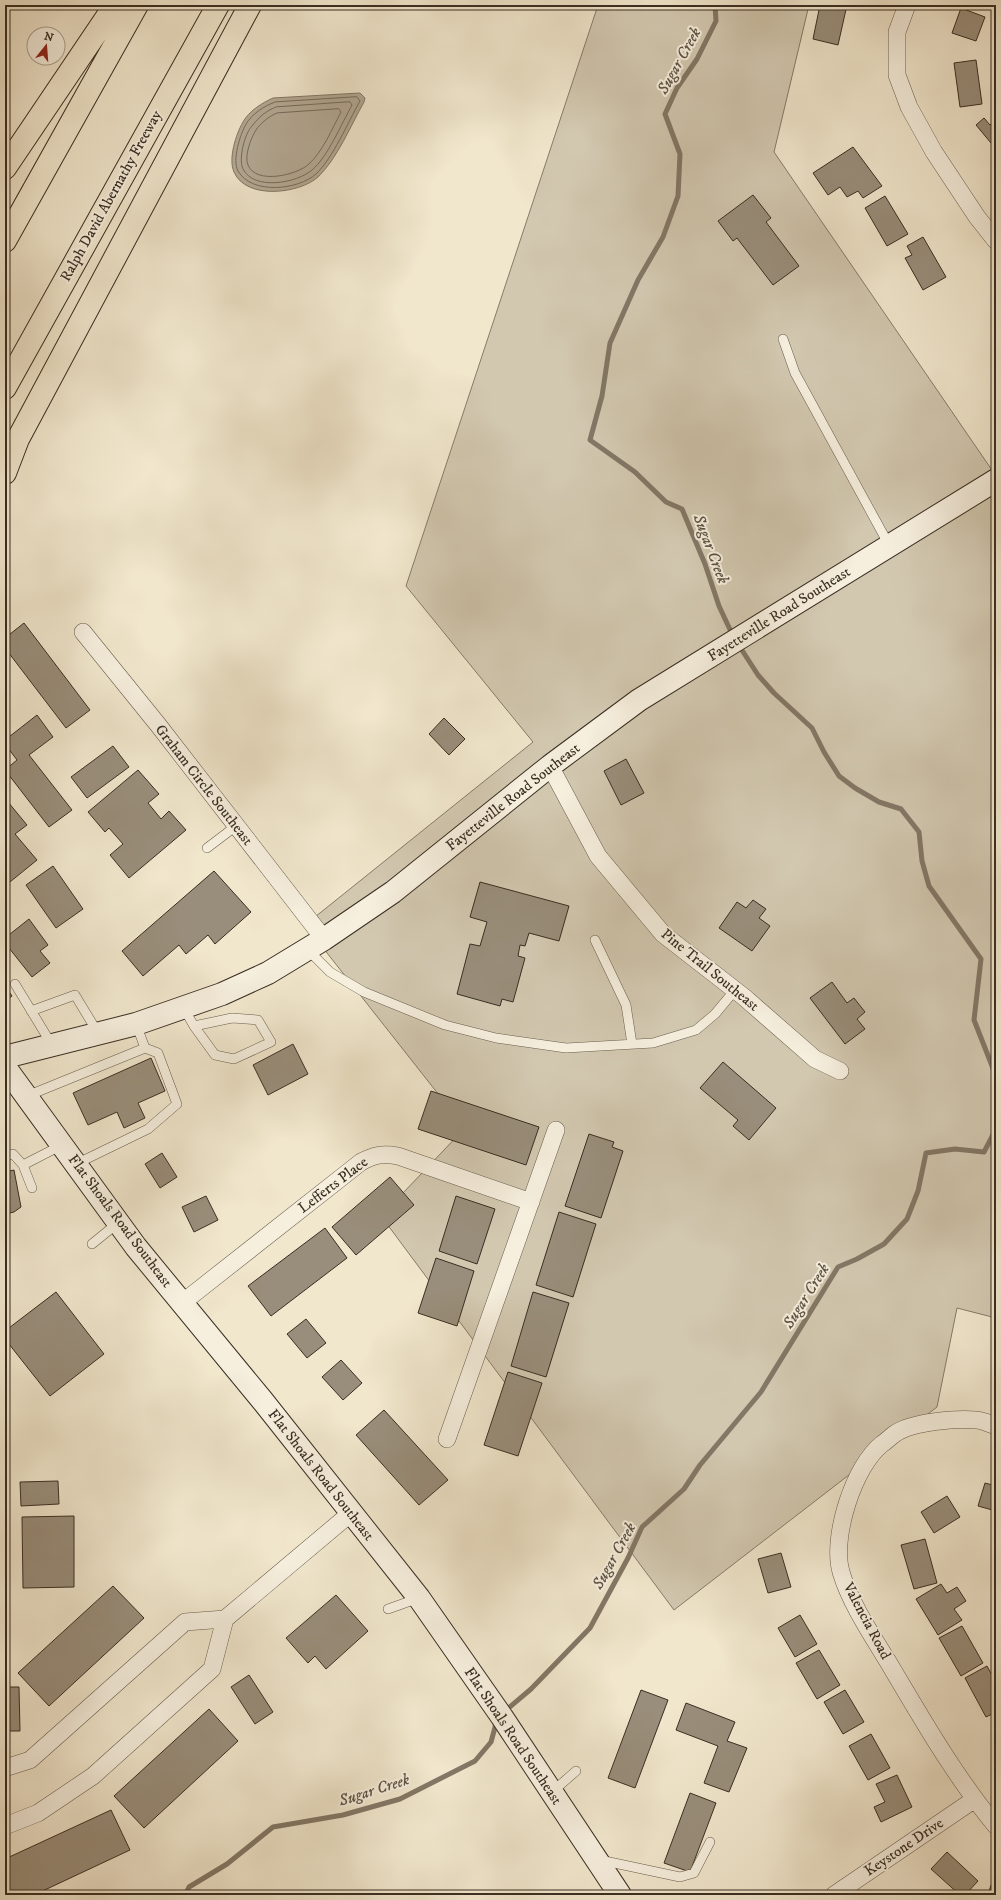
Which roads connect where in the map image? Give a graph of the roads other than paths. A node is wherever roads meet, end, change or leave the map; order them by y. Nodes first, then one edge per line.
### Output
1 (115, 5) edge
2 (137, 5) edge
3 (218, 5) edge
4 (250, 5) edge
5 (907, 5) edge
6 (5, 168) edge
7 (5, 241) edge
8 (996, 241) edge
9 (783, 339) dead end
10 (5, 388) edge
11 (5, 473) edge
12 (996, 480) edge
13 (889, 546) junction
14 (83, 632) dead end
15 (550, 766) junction
16 (236, 826) junction
17 (207, 848) dead end
18 (595, 940) dead end
19 (315, 944) junction
20 (15, 984) dead end
21 (735, 990) junction
22 (183, 1007) junction
23 (31, 1011) junction
24 (136, 1024) junction
25 (194, 1026) junction
26 (98, 1034) junction
27 (632, 1044) junction
28 (52, 1045) junction
29 (146, 1048) junction
30 (5, 1057) edge
31 (5, 1067) edge
32 (840, 1072) dead end
33 (26, 1096) junction
34 (556, 1130) dead end
35 (62, 1145) junction
36 (9, 1155) edge
37 (76, 1164) junction
38 (23, 1165) junction
39 (32, 1188) dead end
40 (531, 1202) junction
41 (119, 1222) junction
42 (92, 1244) dead end
43 (182, 1303) junction
44 (996, 1426) edge
45 (447, 1439) dead end
46 (351, 1513) junction
47 (419, 1598) junction
48 (388, 1609) dead end
49 (226, 1619) junction
50 (5, 1768) edge
51 (576, 1771) dead end
52 (552, 1792) junction
53 (975, 1799) junction
54 (5, 1826) edge
55 (996, 1826) edge
56 (710, 1842) dead end
57 (596, 1859) junction
58 (620, 1895) edge
59 (834, 1895) edge

1 - 6 highway
2 - 7 highway
3 - 10 highway, Ralph David Abernathy Freeway
4 - 11 highway
5 - 8 street
9 - 13 lane
12 - 13 street, Fayetteville Road Southeast
13 - 15 street, Fayetteville Road Southeast
14 - 16 street, Graham Circle Southeast
15 - 19 street, Fayetteville Road Southeast
15 - 21 street, Pine Trail Southeast
16 - 17 lane
16 - 19 street, Graham Circle Southeast
18 - 27 lane
19 - 22 street, Fayetteville Road Southeast
19 - 27 lane
20 - 23 lane
21 - 27 lane
21 - 32 street, Pine Trail Southeast
22 - 24 street, Fayetteville Road Southeast
22 - 25 lane
23 - 26 lane
23 - 28 lane
24 - 26 street, Fayetteville Road Southeast
24 - 29 lane
25 - 25 lane
26 - 28 street, Fayetteville Road Southeast
28 - 30 street, Fayetteville Road Southeast
29 - 33 lane
29 - 37 lane
31 - 33 street, Flat Shoals Road Southeast
33 - 35 street, Flat Shoals Road Southeast
34 - 40 street
35 - 37 street, Flat Shoals Road Southeast
35 - 38 lane
36 - 38 lane
37 - 41 street, Flat Shoals Road Southeast
38 - 39 lane
40 - 43 street, Lefferts Place
40 - 45 street
41 - 42 lane
41 - 43 street, Flat Shoals Road Southeast
43 - 46 street, Flat Shoals Road Southeast
44 - 53 street, Valencia Road
46 - 47 street, Flat Shoals Road Southeast
46 - 49 street
47 - 48 lane
47 - 52 street, Flat Shoals Road Southeast
49 - 50 street
49 - 54 street
51 - 52 lane
52 - 57 street, Flat Shoals Road Southeast
53 - 55 street, Valencia Road
53 - 59 street, Keystone Drive
56 - 57 lane
57 - 58 street, Flat Shoals Road Southeast

